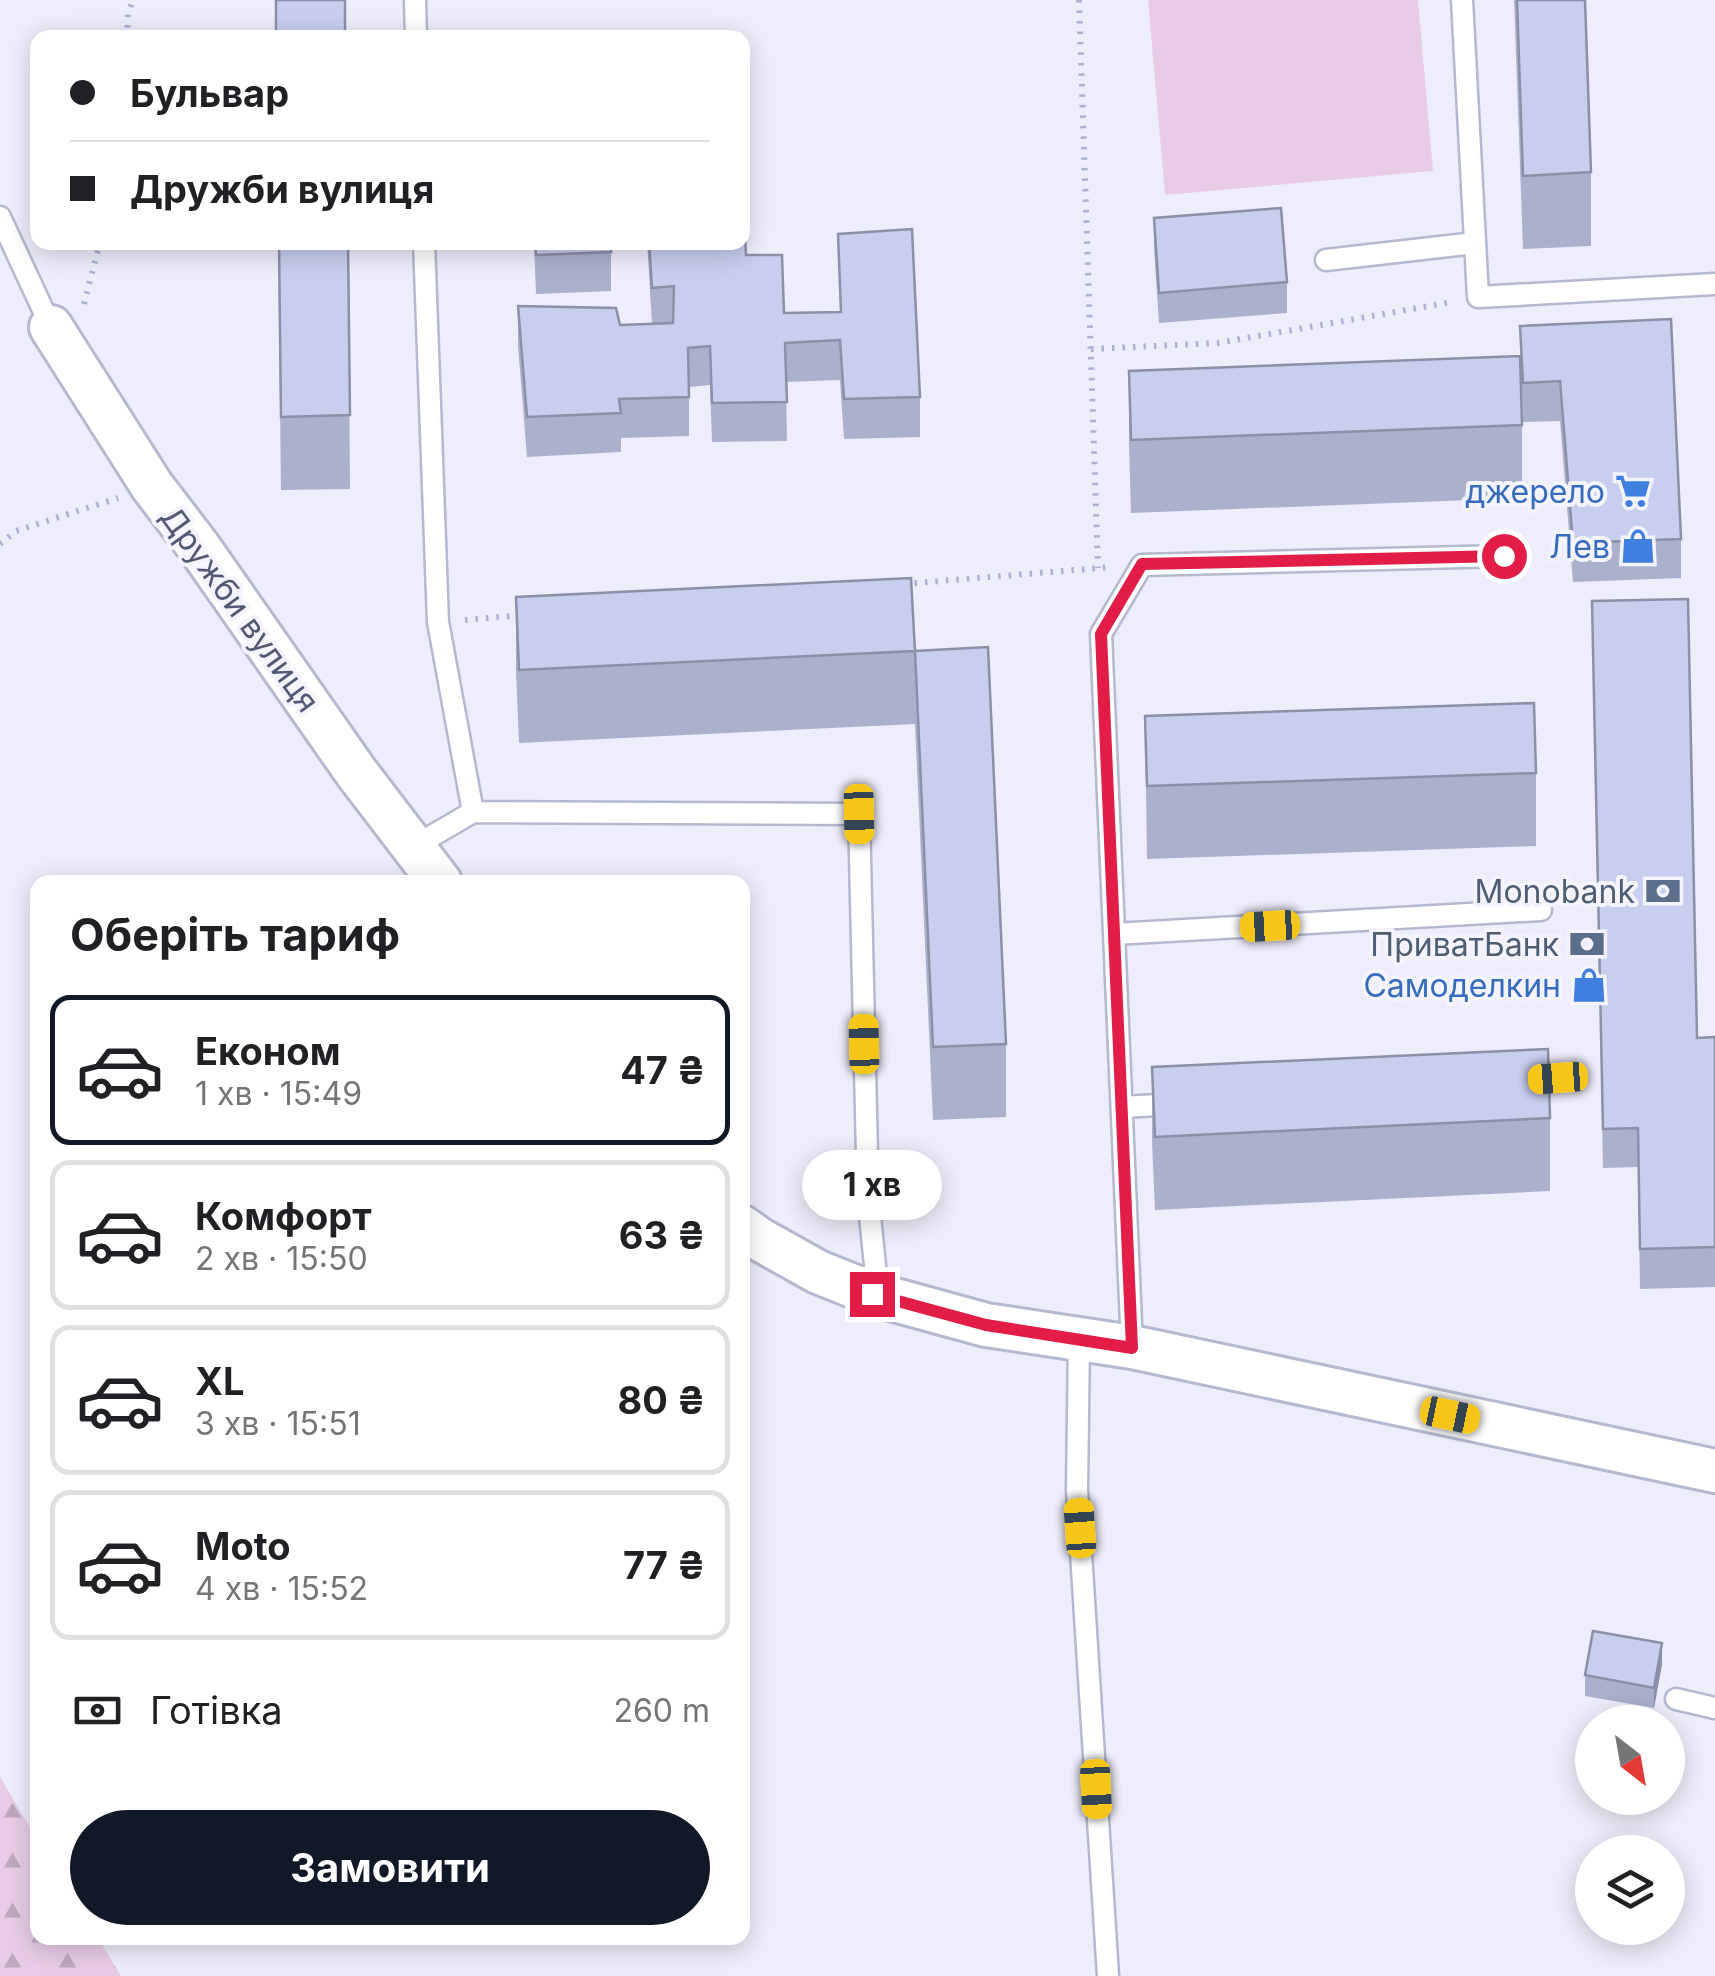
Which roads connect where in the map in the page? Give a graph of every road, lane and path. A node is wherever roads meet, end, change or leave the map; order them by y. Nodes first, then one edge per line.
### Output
1 (133, 0) edge
2 (415, 0) edge
3 (1079, 0) edge
4 (1462, 0) edge
5 (127, 30) edge
6 (416, 30) edge
7 (0, 217) edge
8 (1475, 243) junction
9 (97, 250) edge
10 (424, 250) edge
11 (1326, 260) dead end
12 (1715, 284) edge
13 (1478, 297) junction
14 (60, 342) junction
15 (1091, 349) junction
16 (152, 486) junction
17 (0, 544) edge
18 (1504, 556) dead end
19 (1142, 564) junction
20 (1098, 568) junction
21 (888, 586) edge
22 (536, 614) edge
23 (438, 622) junction
24 (473, 812) junction
25 (414, 847) junction
26 (435, 875) edge
27 (1542, 910) dead end
28 (1114, 934) junction
29 (1201, 1102) edge
30 (1122, 1108) junction
31 (750, 1232) edge
32 (872, 1294) junction
33 (1080, 1339) junction
34 (1132, 1348) junction
35 (1715, 1471) edge
36 (1676, 1699) dead end
37 (1715, 1708) edge
38 (1108, 1976) edge

1 - 5 path
2 - 6 lane
3 - 15 path
4 - 8 lane
7 - 14 lane
8 - 11 lane
8 - 13 lane
9 - 14 path
10 - 23 lane
12 - 13 lane
13 - 15 path
14 - 16 street, Дружби вулиця
15 - 20 path
16 - 17 path
16 - 25 street, Дружби вулиця
18 - 19 lane
19 - 20 path
19 - 28 lane
20 - 21 path
22 - 23 path
23 - 24 lane
24 - 25 lane
24 - 32 lane
25 - 26 street, Дружби вулиця
27 - 28 lane
28 - 30 lane
29 - 30 lane
30 - 34 lane
31 - 32 street
32 - 33 street
33 - 34 street
33 - 38 lane
34 - 35 street
36 - 37 lane

